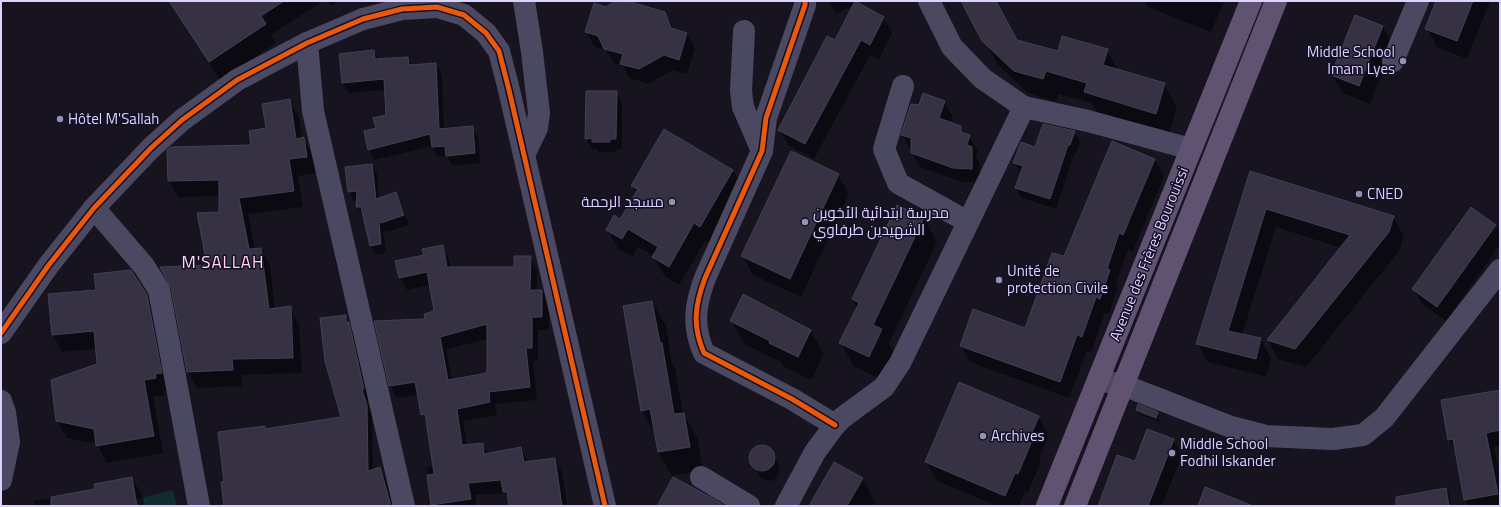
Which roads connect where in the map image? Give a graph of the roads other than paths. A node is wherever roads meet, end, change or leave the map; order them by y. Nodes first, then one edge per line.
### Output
1 (524, 1) edge
2 (804, 1) edge
3 (929, 1) edge
4 (1251, 1) edge
5 (1276, 1) edge
6 (1418, 1) edge
7 (744, 31) dead end
8 (307, 44) junction
9 (1393, 61) dead end
10 (902, 86) dead end
11 (1024, 108) junction
12 (1191, 149) junction
13 (762, 151) junction
14 (524, 155) junction
15 (94, 208) junction
16 (968, 222) junction
17 (1500, 270) edge
18 (1, 333) edge
19 (1098, 380) junction
20 (1123, 385) junction
21 (1, 401) edge
22 (835, 425) junction
23 (701, 477) dead end
24 (1, 480) edge
25 (199, 506) edge
26 (404, 506) edge
27 (605, 506) edge
28 (748, 506) edge
29 (786, 506) edge
30 (1047, 506) edge
31 (1075, 506) edge

1 - 14 street
2 - 13 street
3 - 11 street
4 - 12 main road, Avenue des Frères Bourouissi
5 - 20 main road
6 - 9 street
7 - 13 street
8 - 14 street
8 - 15 street
8 - 26 street
10 - 16 street
11 - 12 street
11 - 16 street
12 - 19 main road, Avenue des Frères Bourouissi
13 - 22 street
14 - 27 street
15 - 18 street
15 - 25 street
16 - 22 street
17 - 20 street
19 - 20 street
19 - 30 main road, Avenue des Frères Bourouissi
20 - 31 main road
21 - 24 street
22 - 29 street
23 - 28 street

